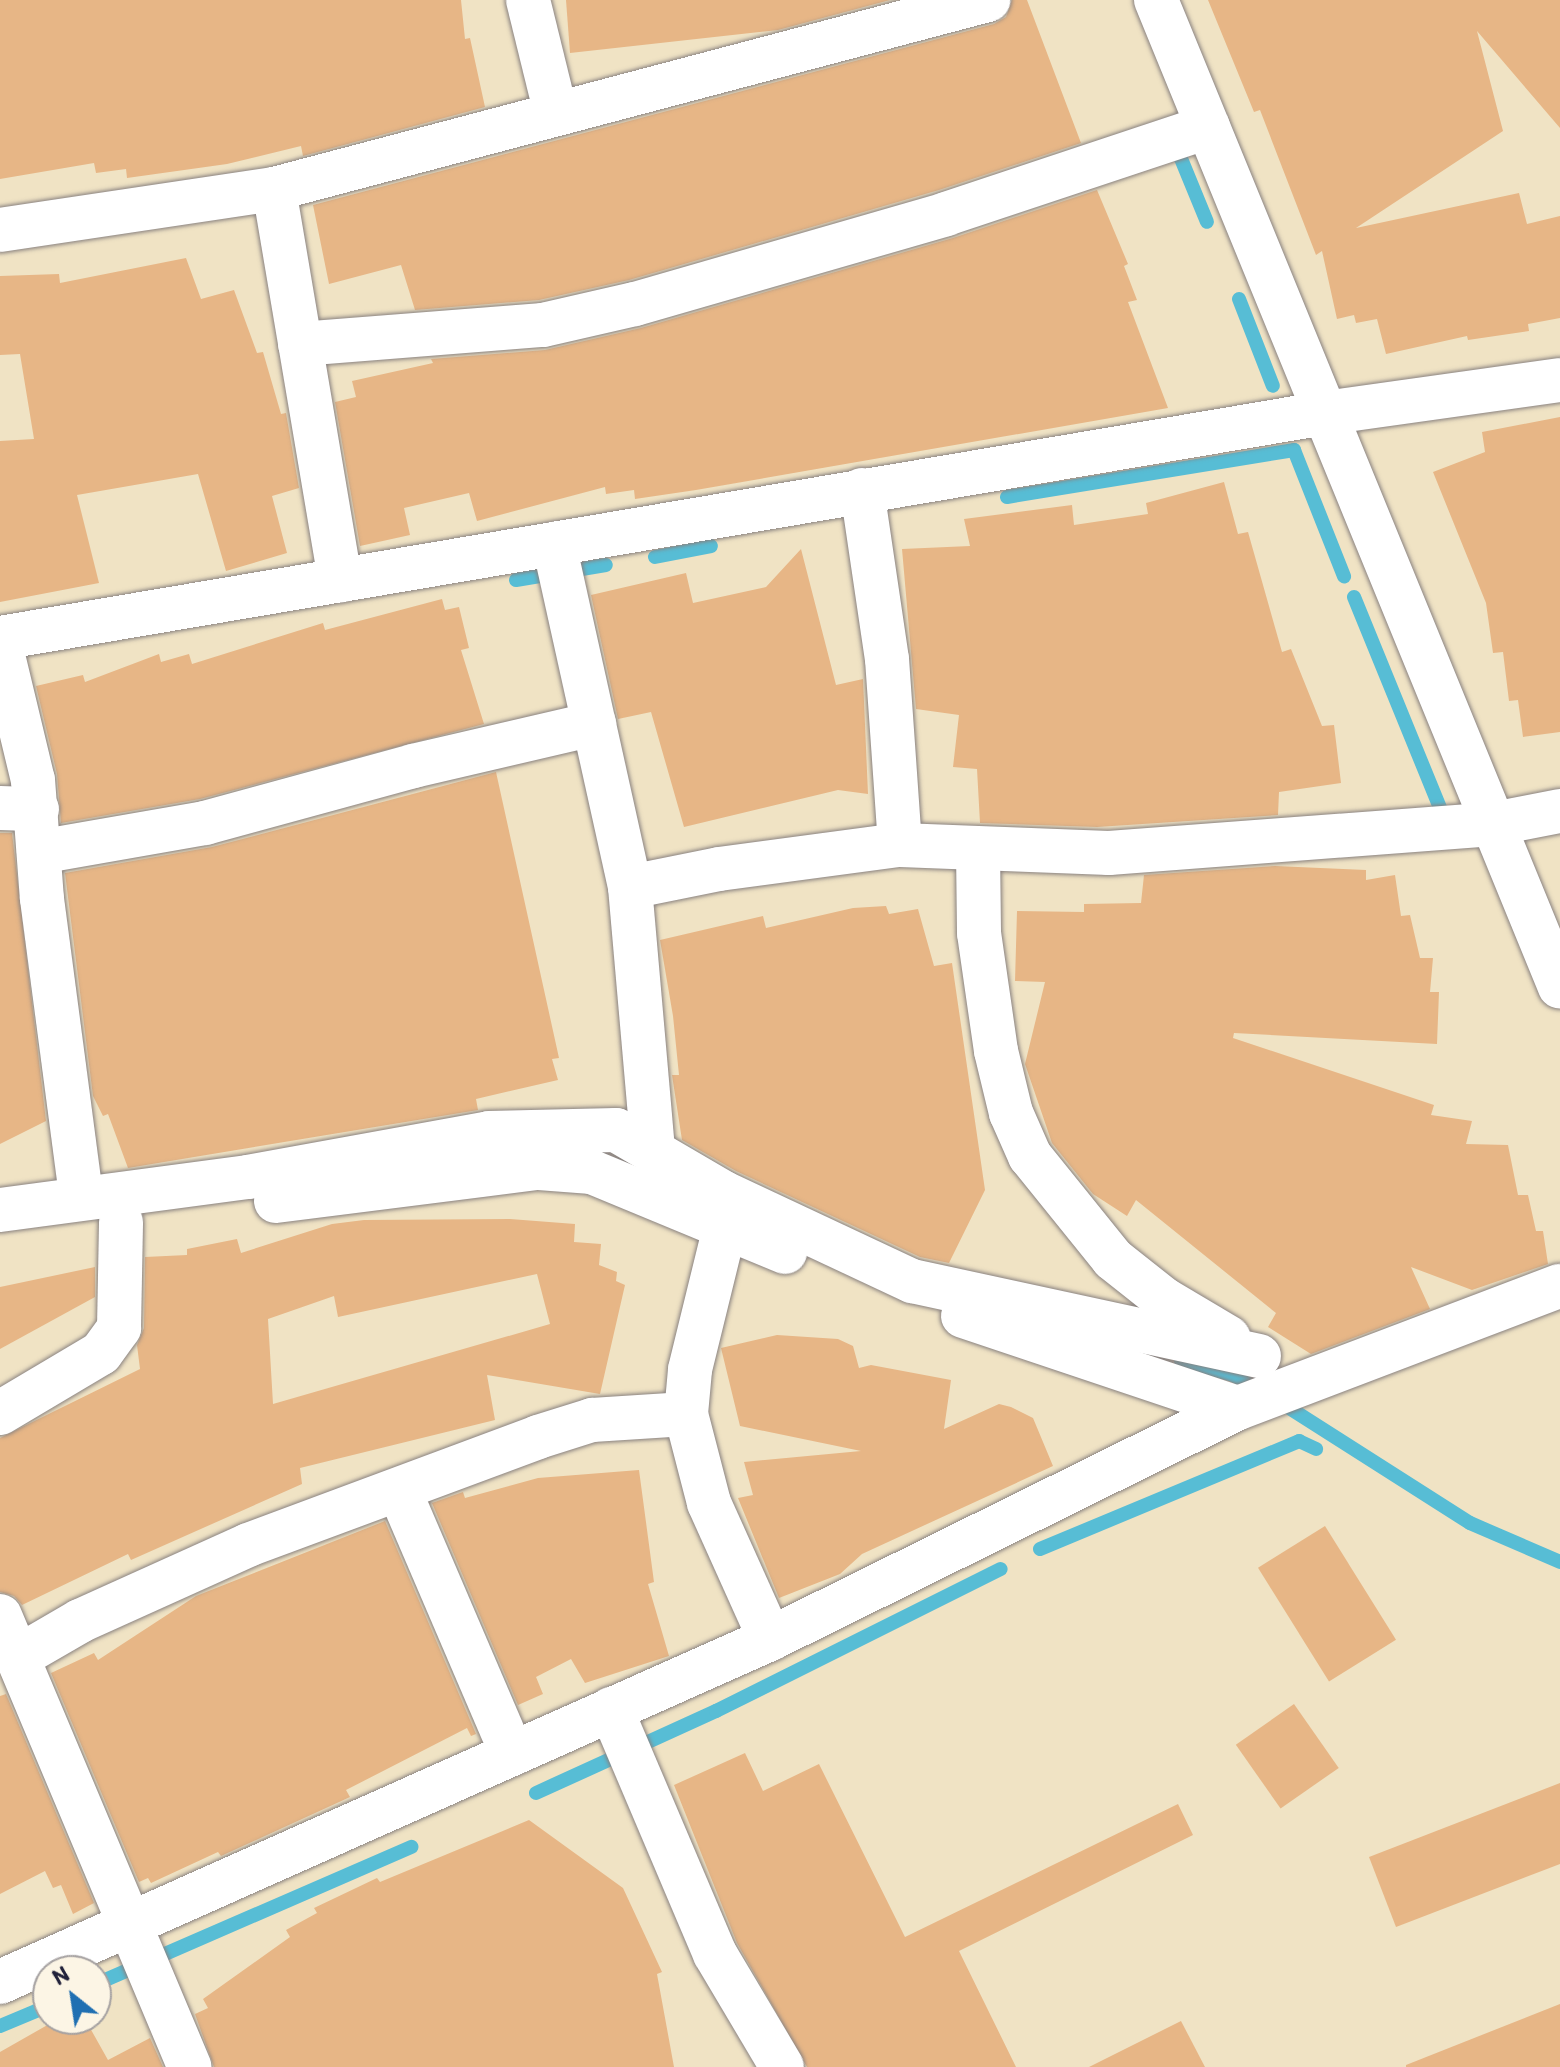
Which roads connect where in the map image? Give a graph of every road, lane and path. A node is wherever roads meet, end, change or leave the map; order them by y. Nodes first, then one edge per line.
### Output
1 (528, 0) edge
2 (988, 0) edge
3 (1156, 0) edge
4 (556, 114) junction
5 (1208, 127) junction
6 (274, 189) junction
7 (0, 230) edge
8 (300, 344) junction
9 (1560, 380) edge
10 (1325, 413) junction
11 (862, 490) junction
12 (554, 544) junction
13 (340, 580) junction
14 (0, 640) edge
15 (594, 724) junction
16 (18, 808) edge
17 (1560, 811) edge
18 (1493, 824) junction
19 (900, 845) junction
20 (978, 850) junction
21 (39, 852) junction
22 (630, 887) junction
23 (1560, 987) edge
24 (653, 1149) junction
25 (81, 1197) junction
26 (0, 1210) edge
27 (121, 1222) junction
28 (725, 1227) junction
29 (0, 1240) edge
30 (1560, 1286) edge
31 (1259, 1356) junction
32 (1303, 1383) junction
33 (1238, 1408) junction
34 (0, 1413) edge
35 (686, 1414) junction
36 (399, 1490) junction
37 (0, 1616) edge
38 (770, 1639) junction
39 (18, 1657) junction
40 (611, 1709) junction
41 (512, 1754) junction
42 (133, 1925) junction
43 (0, 1982) edge
44 (190, 2067) edge
45 (782, 2067) edge

1 - 4 street
2 - 4 street
3 - 5 street
4 - 6 street
5 - 8 street
5 - 10 street
6 - 7 street
6 - 8 street
8 - 13 street
9 - 10 street
10 - 11 street
10 - 18 street
11 - 12 street
11 - 19 street
12 - 13 street
12 - 15 street
13 - 14 street
14 - 16 street
15 - 21 street
15 - 22 street
16 - 21 street
17 - 18 street
18 - 20 street
18 - 23 street
19 - 20 street
19 - 22 street
20 - 31 street
21 - 25 street
22 - 24 street
24 - 25 street
24 - 31 street
25 - 26 street
27 - 28 street
27 - 29 street
27 - 34 street
28 - 33 street
28 - 35 street
30 - 32 street
31 - 32 street
32 - 33 street
33 - 38 street
35 - 36 street
35 - 38 street
36 - 39 street
36 - 41 street
37 - 39 street
38 - 40 street
39 - 42 street
40 - 41 street
40 - 45 street
41 - 42 street
42 - 43 street
42 - 44 street

